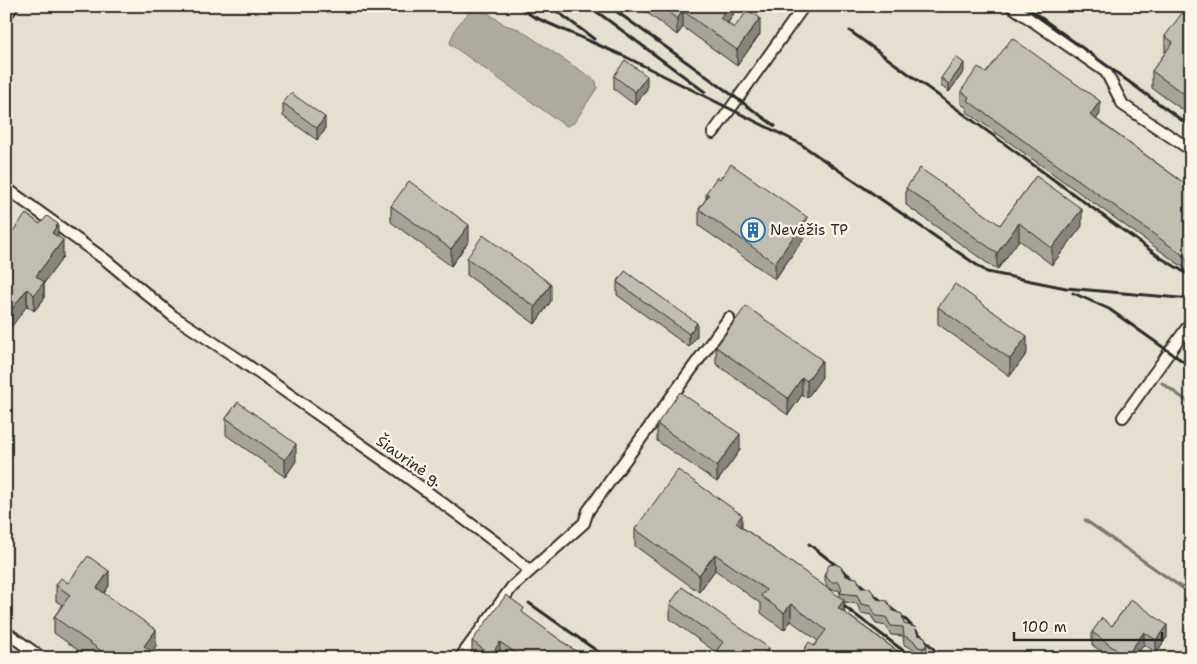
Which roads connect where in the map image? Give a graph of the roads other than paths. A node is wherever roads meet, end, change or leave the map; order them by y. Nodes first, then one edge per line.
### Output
1 (13, 6) edge
2 (804, 6) edge
3 (1011, 6) edge
4 (6, 16) edge
5 (713, 133) dead end
6 (1191, 150) edge
7 (6, 188) edge
8 (729, 318) dead end
9 (1191, 322) edge
10 (1123, 417) dead end
11 (530, 571) junction
12 (6, 632) edge
13 (42, 658) edge
14 (460, 658) edge

1 - 4 street
2 - 5 street
3 - 6 street
7 - 11 street, Šiaurinė g.
8 - 11 street
9 - 10 street
11 - 14 street
12 - 13 street

